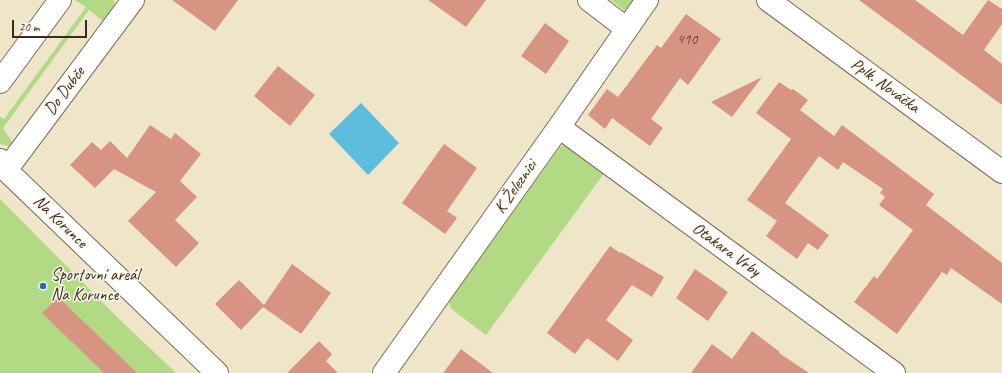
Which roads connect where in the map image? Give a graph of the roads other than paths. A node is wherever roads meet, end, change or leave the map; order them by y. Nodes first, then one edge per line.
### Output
1 (60, 0) edge
2 (133, 0) edge
3 (589, 0) edge
4 (647, 0) edge
5 (768, 0) edge
6 (627, 29) junction
7 (0, 82) edge
8 (559, 127) junction
9 (4, 165) edge
10 (1002, 172) edge
11 (216, 373) edge
12 (384, 373) edge
13 (894, 373) edge

1 - 7 street
2 - 9 street, Do Dubče
3 - 6 street
4 - 6 street, K Železnici
5 - 10 street, Pplk. Nováčka
6 - 8 street, K Železnici
8 - 12 street, K Železnici
8 - 13 street, Otakara Vrby
9 - 11 street, Na Korunce

